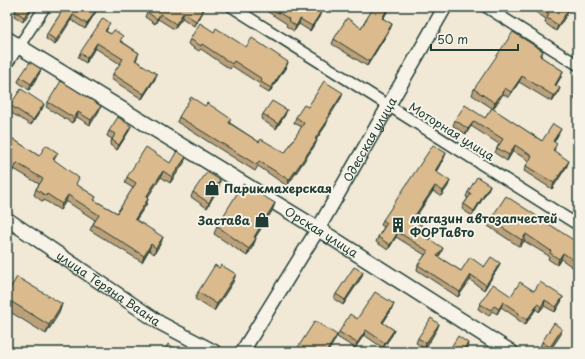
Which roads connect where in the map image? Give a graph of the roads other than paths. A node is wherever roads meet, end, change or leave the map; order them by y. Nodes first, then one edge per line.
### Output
1 (45, 7) edge
2 (232, 7) edge
3 (445, 7) edge
4 (486, 7) edge
5 (13, 42) edge
6 (7, 64) edge
7 (578, 65) edge
8 (389, 106) junction
9 (7, 219) edge
10 (578, 225) edge
11 (318, 229) junction
12 (215, 352) edge
13 (242, 352) edge
14 (511, 352) edge

1 - 5 street
2 - 8 street, Моторная улица
3 - 8 street, Одесская улица
4 - 7 street
5 - 6 street
5 - 11 main road, Орская улица
8 - 10 street, Моторная улица
8 - 11 street, Одесская улица
9 - 12 street, улица Теряна Ваана
11 - 13 street, Одесская улица
11 - 14 main road, Орская улица

